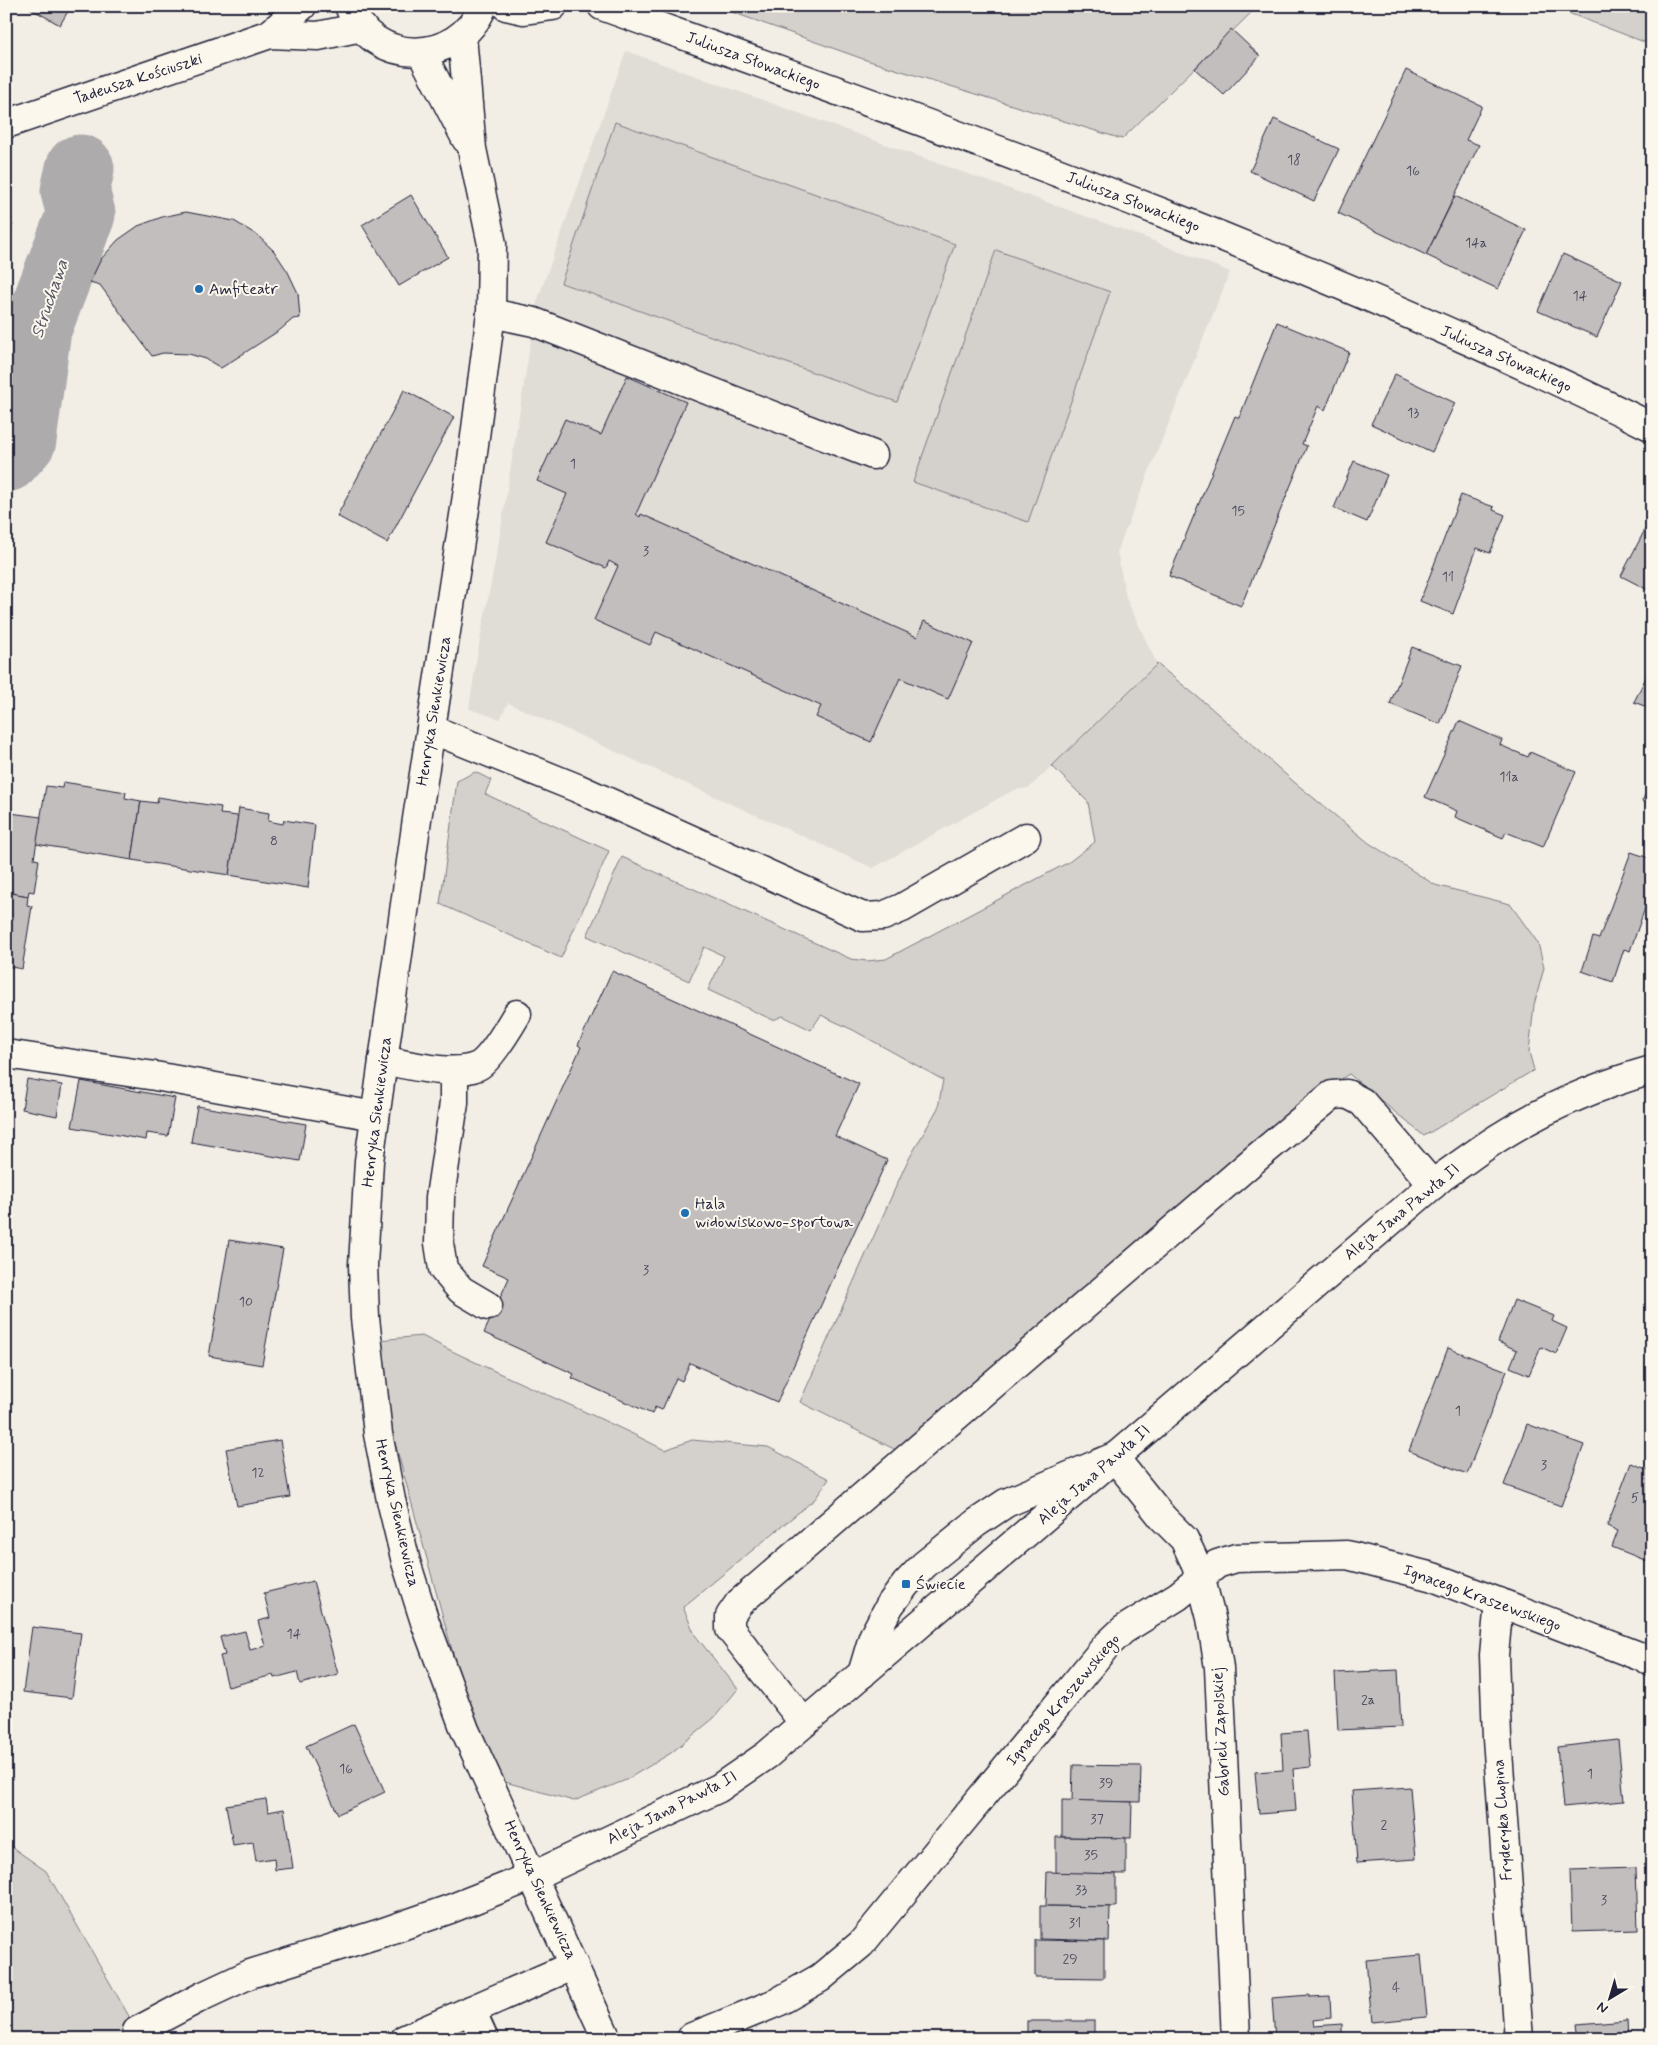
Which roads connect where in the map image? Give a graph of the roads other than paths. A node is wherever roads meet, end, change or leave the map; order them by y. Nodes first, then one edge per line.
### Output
1 (302, 6) edge
2 (482, 6) edge
3 (506, 6) edge
4 (553, 6) edge
5 (602, 6) edge
6 (356, 17) edge
7 (270, 34) junction
8 (462, 36) junction
9 (421, 52) junction
10 (6, 124) edge
11 (472, 149) junction
12 (491, 313) junction
13 (1652, 427) edge
14 (873, 455) dead end
15 (431, 729) junction
16 (1026, 837) dead end
17 (517, 1014) dead end
18 (6, 1054) edge
19 (383, 1060) junction
20 (1652, 1070) edge
21 (454, 1071) junction
22 (375, 1116) junction
23 (1433, 1185) junction
24 (488, 1306) dead end
25 (1114, 1457) junction
26 (1200, 1576) junction
27 (1499, 1602) junction
28 (1652, 1661) edge
29 (862, 1674) junction
30 (804, 1723) junction
31 (533, 1876) junction
32 (574, 1965) junction
33 (471, 2010) junction
34 (137, 2031) dead end
35 (692, 2037) dead end
36 (405, 2039) edge
37 (484, 2039) edge
38 (607, 2039) edge
39 (1236, 2039) edge
40 (1519, 2039) edge

1 - 7 street, Tadeusza Kościuszki
2 - 8 street
3 - 4 street
5 - 13 street, Juliusza Słowackiego
6 - 7 street, Tadeusza Kościuszki
6 - 9 street
7 - 10 street, Tadeusza Kościuszki
8 - 9 street
8 - 11 street, Henryka Sienkiewicza
9 - 11 street, Henryka Sienkiewicza
11 - 12 street, Henryka Sienkiewicza
12 - 14 street
12 - 15 street, Henryka Sienkiewicza
15 - 16 street
15 - 19 street, Henryka Sienkiewicza
17 - 21 street
18 - 22 street
19 - 21 street
19 - 22 street, Henryka Sienkiewicza
20 - 23 street, Aleja Jana Pawła II
21 - 24 street
22 - 31 street, Henryka Sienkiewicza
23 - 25 street, Aleja Jana Pawła II
23 - 30 street
25 - 26 street, Gabrieli Zapolskiej
25 - 29 street, Aleja Jana Pawła II
25 - 29 street
26 - 27 street, Ignacego Kraszewskiego
26 - 35 street, Ignacego Kraszewskiego
26 - 39 street, Gabrieli Zapolskiej
27 - 28 street, Ignacego Kraszewskiego
27 - 40 street, Fryderyka Chopina
29 - 30 street, Aleja Jana Pawła II
30 - 31 street, Aleja Jana Pawła II
31 - 32 street, Henryka Sienkiewicza
31 - 34 street, Aleja Jana Pawła II
32 - 33 street
32 - 38 street, Henryka Sienkiewicza
33 - 36 street
33 - 37 street

